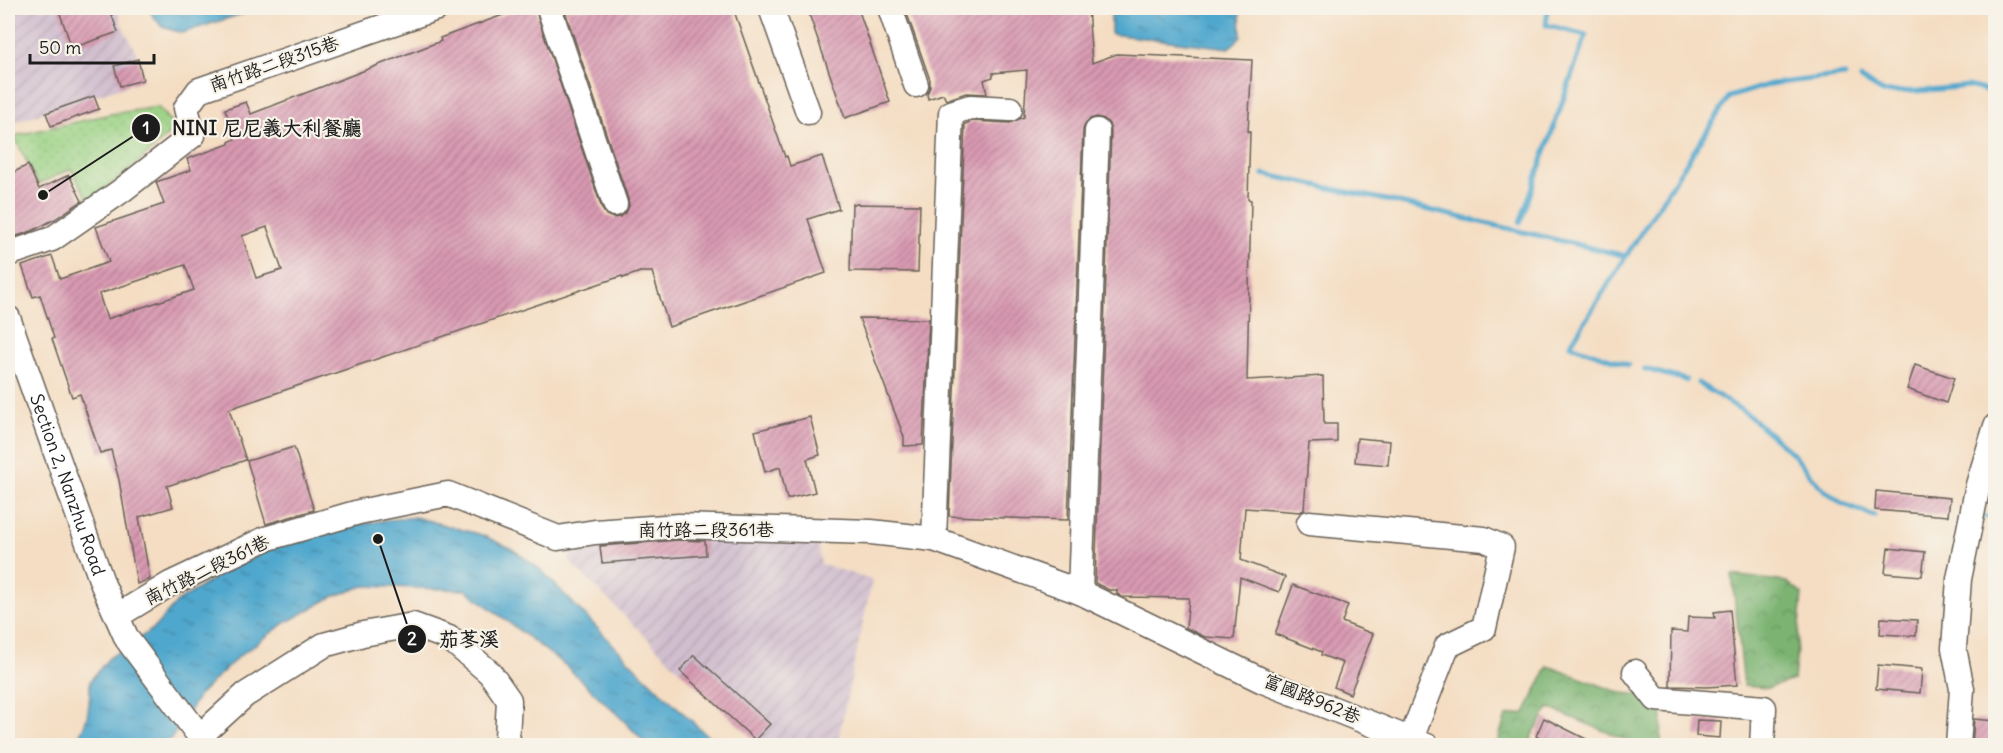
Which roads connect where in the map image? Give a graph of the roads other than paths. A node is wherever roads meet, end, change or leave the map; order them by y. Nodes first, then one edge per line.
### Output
1 (437, 8) edge
2 (549, 8) edge
3 (771, 8) edge
4 (890, 8) edge
5 (916, 85) dead end
6 (1010, 109) dead end
7 (808, 112) dead end
8 (1097, 131) dead end
9 (615, 204) dead end
10 (8, 254) edge
11 (8, 318) edge
12 (1995, 426) edge
13 (1309, 523) dead end
14 (934, 539) junction
15 (1080, 592) junction
16 (117, 616) junction
17 (1231, 665) joint
18 (1635, 672) dead end
19 (200, 737) edge
20 (1419, 742) edge
21 (511, 746) edge
22 (1762, 746) edge
23 (1958, 746) edge

1 - 10 street, 南竹路二段315巷
2 - 9 street
3 - 7 street
4 - 5 street
6 - 14 street
8 - 15 street
11 - 16 street, Section 2, Nanzhu Road
12 - 23 street
13 - 20 street
14 - 15 street, 南竹路二段361巷
14 - 16 street, 南竹路二段361巷
15 - 17 street, 南竹路二段361巷
16 - 19 street, Section 2, Nanzhu Road
17 - 20 street, 富國路962巷
18 - 22 street
19 - 21 street

